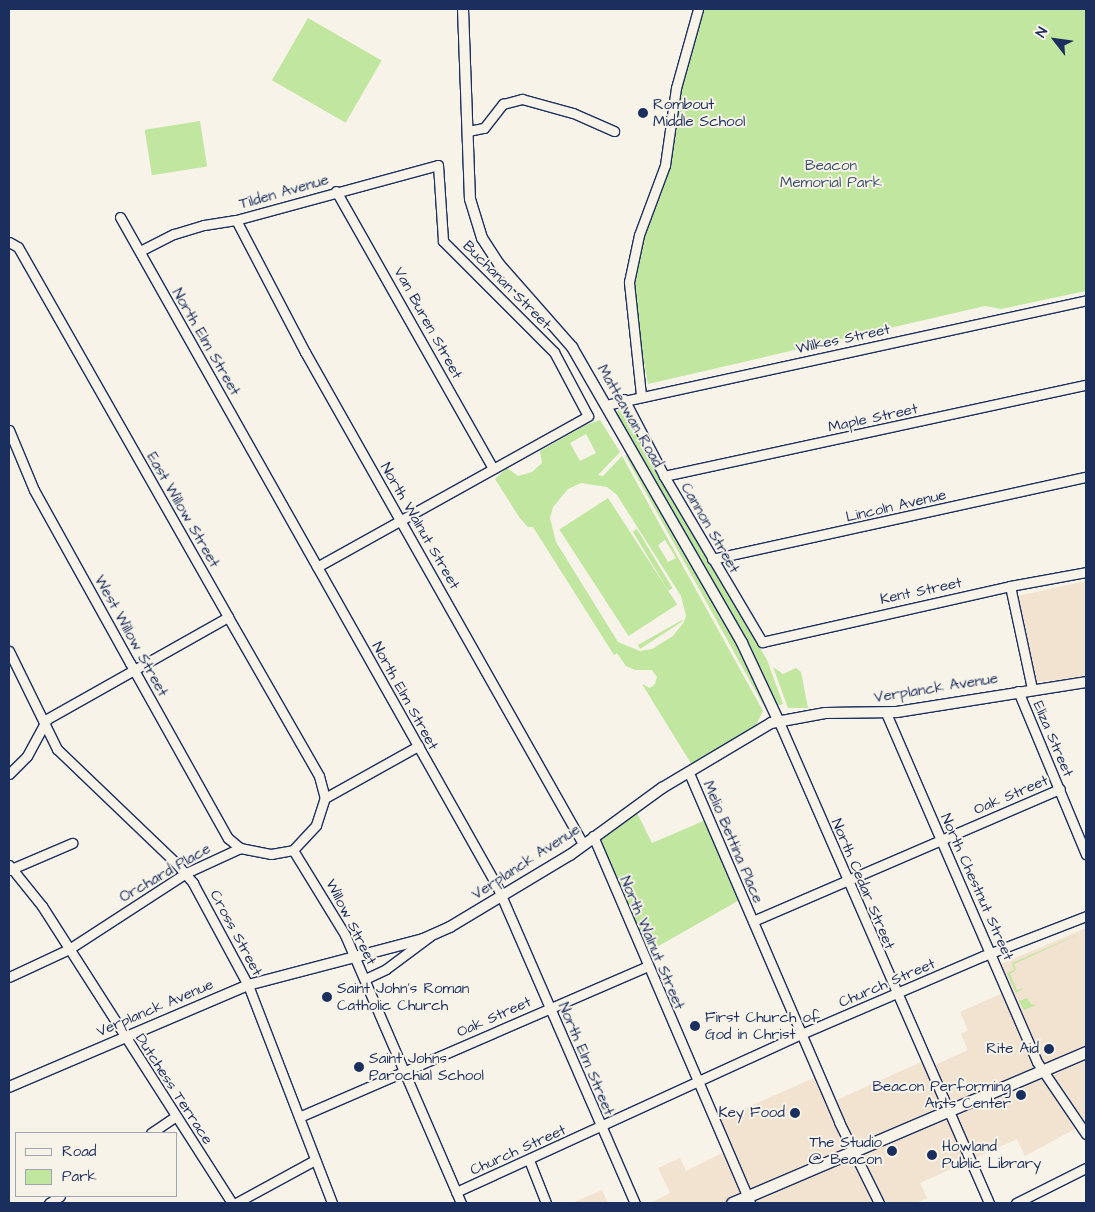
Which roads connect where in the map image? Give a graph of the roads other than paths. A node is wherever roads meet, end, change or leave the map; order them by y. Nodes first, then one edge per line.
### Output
1 (463, 9) edge
2 (698, 9) edge
3 (614, 130) dead end
4 (468, 131) junction
5 (438, 165) joint
6 (336, 191) junction
7 (120, 217) dead end
8 (236, 220) junction
9 (9, 242) edge
10 (140, 251) junction
11 (1086, 300) edge
12 (1086, 385) edge
13 (641, 395) junction
14 (624, 399) junction
15 (606, 405) junction
16 (9, 430) edge
17 (493, 468) junction
18 (664, 476) junction
19 (1086, 478) edge
20 (400, 520) junction
21 (712, 559) junction
22 (317, 567) junction
23 (1086, 572) edge
24 (1010, 586) junction
25 (228, 616) junction
26 (762, 642) joint
27 (9, 651) edge
28 (135, 672) junction
29 (1086, 682) edge
30 (1032, 689) junction
31 (1018, 691) junction
32 (886, 713) junction
33 (779, 722) junction
34 (43, 724) junction
35 (418, 746) junction
36 (689, 773) junction
37 (9, 774) edge
38 (1060, 789) junction
39 (325, 798) junction
40 (593, 836) junction
41 (941, 840) junction
42 (72, 843) dead end
43 (582, 844) junction
44 (240, 848) junction
45 (293, 850) junction
46 (1086, 854) edge
47 (10, 868) edge
48 (186, 873) junction
49 (847, 882) junction
50 (502, 896) junction
51 (1086, 916) edge
52 (753, 922) junction
53 (430, 936) junction
54 (69, 948) junction
55 (992, 953) junction
56 (354, 956) junction
57 (646, 968) junction
58 (9, 977) edge
59 (365, 979) junction
60 (248, 985) junction
61 (896, 994) junction
62 (550, 1008) junction
63 (802, 1034) junction
64 (124, 1037) junction
65 (1086, 1052) edge
66 (1044, 1070) junction
67 (404, 1071) junction
68 (696, 1082) junction
69 (9, 1087) edge
70 (947, 1111) junction
71 (175, 1116) junction
72 (299, 1117) junction
73 (601, 1128) junction
74 (152, 1132) edge
75 (1086, 1134) edge
76 (854, 1151) junction
77 (315, 1160) junction
78 (529, 1160) junction
79 (1086, 1168) edge
80 (456, 1192) junction
81 (748, 1200) edge
82 (232, 1203) edge
83 (236, 1203) edge
84 (332, 1203) edge
85 (461, 1203) edge
86 (546, 1203) edge
87 (635, 1203) edge
88 (732, 1203) edge
89 (879, 1203) edge
90 (989, 1203) edge
91 (1016, 1203) edge

1 - 4 street, Matteawan Road
2 - 13 street
3 - 4 street
4 - 15 street, Matteawan Road
5 - 6 street, Tilden Avenue
5 - 17 street, Buchanan Street
6 - 8 street, Tilden Avenue
6 - 17 street, Van Buren Street
7 - 10 street, North Elm Street
8 - 10 street, Tilden Avenue
8 - 20 street, North Walnut Street
9 - 25 street, East Willow Street
10 - 22 street, North Elm Street
11 - 13 street, Wilkes Street
12 - 18 street, Maple Street
13 - 14 street, Wilkes Street
14 - 15 street, Wilkes Street
14 - 18 street, Cannon Street
15 - 33 street, Matteawan Road
16 - 28 street, West Willow Street
17 - 20 street
18 - 21 street, Cannon Street
19 - 21 street, Lincoln Avenue
20 - 22 street
20 - 43 street, North Walnut Street
21 - 26 street, Cannon Street
22 - 35 street, North Elm Street
23 - 24 street, Kent Street
24 - 26 street, Kent Street
24 - 30 street, Eliza Street
25 - 28 street
25 - 39 street, East Willow Street
27 - 34 street, Cross Street
28 - 34 street
28 - 44 street, West Willow Street
29 - 30 street, Verplanck Avenue
30 - 31 street, Verplanck Avenue
31 - 32 street, Verplanck Avenue
31 - 38 street, Eliza Street
32 - 33 street, Verplanck Avenue
32 - 41 street, North Chestnut Street
33 - 36 street, Verplanck Avenue
33 - 49 street, North Cedar Street
34 - 37 street
34 - 48 street, Cross Street
35 - 39 street
35 - 50 street, North Elm Street
36 - 40 street, Verplanck Avenue
36 - 52 street, Melio Bettina Place
38 - 41 street, Oak Street
38 - 46 street, Eliza Street
39 - 45 street
40 - 43 street, Verplanck Avenue
40 - 57 street, North Walnut Street
41 - 49 street, Oak Street
41 - 55 street, North Chestnut Street
42 - 47 street
43 - 50 street, Verplanck Avenue
44 - 45 street
44 - 48 street, Orchard Place
45 - 56 street, Willow Street
47 - 54 street, Dutchess Terrace
48 - 54 street, Orchard Place
48 - 60 street, Cross Street
49 - 52 street, Oak Street
49 - 61 street, North Cedar Street
50 - 53 street, Verplanck Avenue
50 - 62 street, North Elm Street
51 - 55 street, Church Street
52 - 63 street, Melio Bettina Place
53 - 56 street, Verplanck Avenue
53 - 59 street
54 - 58 street, Orchard Place
54 - 64 street, Dutchess Terrace
55 - 61 street, Church Street
55 - 66 street, North Chestnut Street
56 - 59 street, Willow Street
56 - 60 street, Verplanck Avenue
57 - 62 street, Oak Street
57 - 68 street, North Walnut Street
59 - 67 street, Willow Street
60 - 64 street, Verplanck Avenue
60 - 72 street, Cross Street
61 - 63 street, Church Street
61 - 70 street, North Cedar Street
62 - 67 street, Oak Street
62 - 73 street, North Elm Street
63 - 68 street, Church Street
63 - 76 street, Melio Bettina Place
64 - 69 street, Verplanck Avenue
64 - 71 street, Dutchess Terrace
65 - 66 main road
66 - 70 main road
66 - 75 street, North Chestnut Street
67 - 72 street, Oak Street
67 - 80 street, Willow Street
68 - 73 street, Church Street
68 - 81 street, North Walnut Street
70 - 76 main road
70 - 90 street, North Cedar Street
71 - 74 street
71 - 82 street, Dutchess Terrace
72 - 77 street, Cross Street
73 - 78 street, Church Street
73 - 87 street, North Elm Street
76 - 81 main road
76 - 89 street, Melio Bettina Place
77 - 83 street
77 - 84 street, Cross Street
78 - 80 street, Church Street
78 - 86 street
79 - 91 street
80 - 85 street, Willow Street
81 - 88 main road

